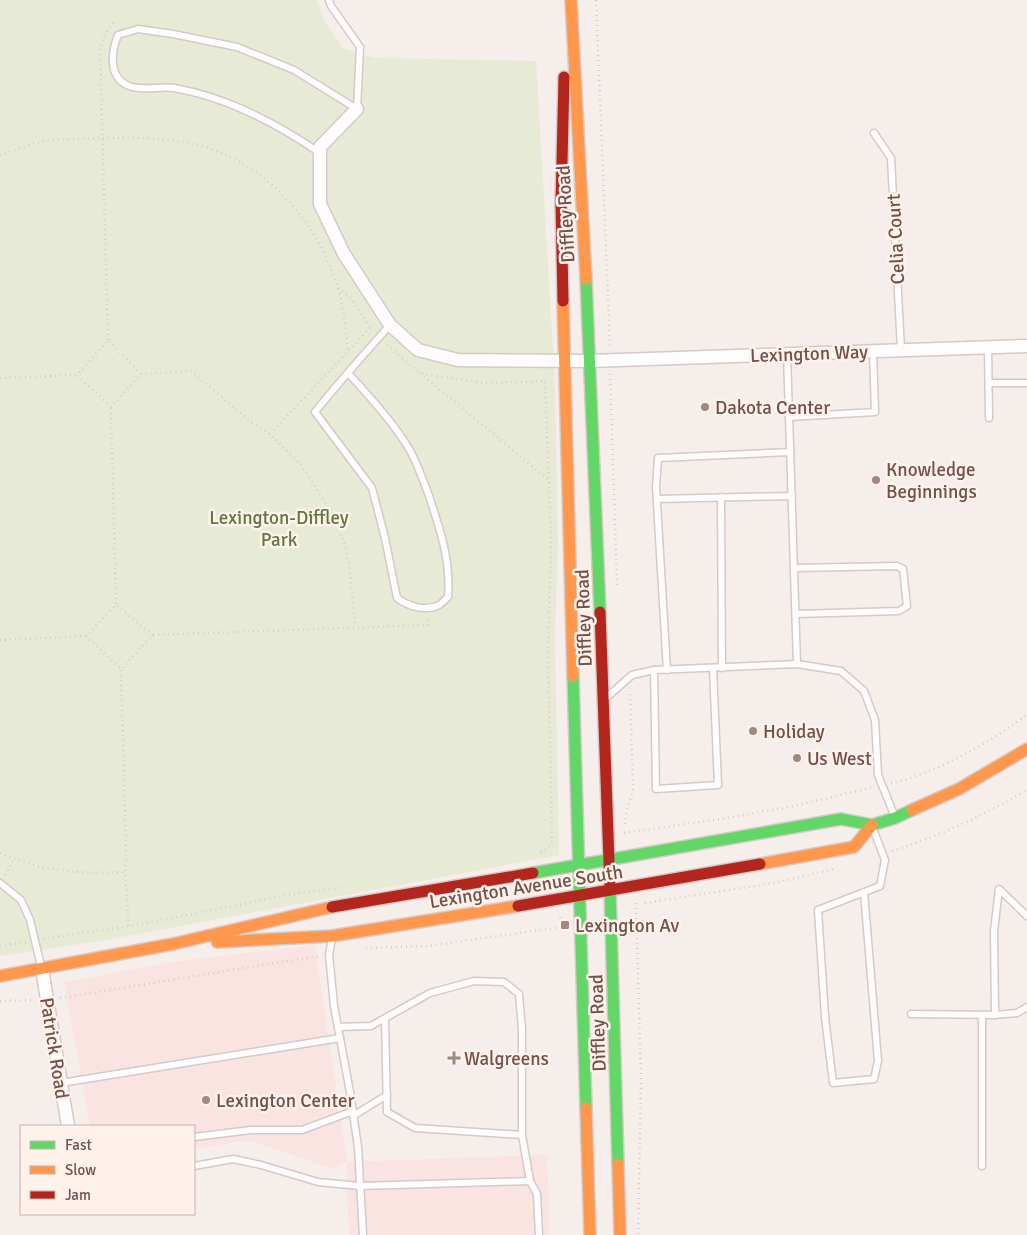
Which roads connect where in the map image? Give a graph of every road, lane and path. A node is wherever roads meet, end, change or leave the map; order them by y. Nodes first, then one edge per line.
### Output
1 (329, 0) edge
2 (566, 0) edge
3 (571, 0) edge
4 (596, 0) edge
5 (115, 21) dead end
6 (357, 109) junction
7 (874, 132) dead end
8 (102, 138) junction
9 (320, 153) junction
10 (0, 155) edge
11 (390, 325) junction
12 (370, 328) dead end
13 (108, 340) junction
14 (1027, 346) edge
15 (988, 347) junction
16 (901, 350) junction
17 (873, 351) junction
18 (348, 352) junction
19 (787, 354) junction
20 (610, 360) junction
21 (565, 361) junction
22 (590, 361) junction
23 (417, 371) dead end
24 (348, 373) junction
25 (141, 374) junction
26 (77, 375) junction
27 (0, 378) edge
28 (545, 380) dead end
29 (988, 383) junction
30 (1027, 383) edge
31 (111, 407) junction
32 (789, 417) junction
33 (989, 418) dead end
34 (270, 434) junction
35 (790, 452) junction
36 (549, 480) junction
37 (792, 496) junction
38 (721, 497) junction
39 (657, 499) junction
40 (794, 568) junction
41 (618, 594) dead end
42 (116, 605) junction
43 (427, 607) junction
44 (796, 614) junction
45 (355, 627) junction
46 (153, 635) junction
47 (86, 636) junction
48 (0, 640) edge
49 (797, 664) junction
50 (713, 668) junction
51 (722, 668) junction
52 (121, 670) junction
53 (654, 670) junction
54 (667, 670) junction
55 (626, 681) junction
56 (604, 700) junction
57 (1027, 714) edge
58 (1027, 749) edge
59 (882, 785) junction
60 (895, 818) junction
61 (872, 825) junction
62 (624, 833) junction
63 (0, 852) edge
64 (531, 856) dead end
65 (627, 857) junction
66 (14, 859) junction
67 (609, 860) junction
68 (578, 864) junction
69 (125, 872) junction
70 (0, 879) edge
71 (0, 883) edge
72 (346, 886) dead end
73 (631, 887) junction
74 (610, 891) junction
75 (864, 892) junction
76 (579, 896) junction
77 (1027, 916) edge
78 (129, 926) junction
79 (556, 927) dead end
80 (332, 936) junction
81 (34, 940) junction
82 (173, 944) junction
83 (0, 946) edge
84 (361, 949) dead end
85 (329, 954) junction
86 (42, 969) junction
87 (0, 976) edge
88 (47, 999) junction
89 (0, 1001) edge
90 (1027, 1006) edge
91 (911, 1014) dead end
92 (982, 1015) junction
93 (995, 1016) junction
94 (384, 1019) junction
95 (338, 1027) junction
96 (340, 1038) junction
97 (61, 1083) junction
98 (387, 1095) junction
99 (353, 1113) junction
100 (68, 1125) edge
101 (522, 1135) junction
102 (195, 1137) edge
103 (195, 1166) edge
104 (982, 1166) dead end
105 (530, 1180) junction
106 (360, 1186) junction
107 (363, 1235) edge
108 (539, 1235) edge
109 (590, 1235) edge
110 (620, 1235) edge
111 (638, 1235) edge

1 - 6 lane
2 - 21 main road, Diffley Road
3 - 22 main road, Diffley Road
4 - 20 path
5 - 8 path
6 - 9 street
6 - 9 lane
7 - 16 lane, Celia Court
8 - 10 path
8 - 13 path
8 - 18 path
9 - 11 street, Lexington Way
11 - 21 street, Lexington Way
11 - 24 lane
12 - 18 path
13 - 25 path
13 - 26 path
14 - 15 street, Lexington Way
15 - 16 street, Lexington Way
15 - 29 lane
16 - 17 street, Lexington Way
17 - 19 street, Lexington Way
17 - 32 lane
18 - 34 path
19 - 20 street, Lexington Way
19 - 32 lane
20 - 22 street, Lexington Way
20 - 41 path
21 - 22 street, Lexington Way
21 - 68 main road, Diffley Road
22 - 56 main road, Diffley Road
23 - 36 path
24 - 43 lane
24 - 43 lane
25 - 31 path
25 - 34 path
26 - 27 path
26 - 31 path
28 - 36 path
29 - 30 lane
29 - 33 lane
31 - 42 path
32 - 35 lane
34 - 45 path
35 - 37 lane
35 - 39 lane
36 - 64 path
37 - 38 lane
37 - 40 lane
38 - 39 lane
38 - 51 lane
39 - 54 lane
40 - 44 lane
40 - 44 lane
42 - 46 path
42 - 47 path
43 - 45 path
44 - 49 lane
45 - 46 path
46 - 52 path
47 - 48 path
47 - 52 path
49 - 51 lane
49 - 59 lane
50 - 51 lane
50 - 53 lane
50 - 54 lane
52 - 69 path
53 - 54 lane
53 - 55 lane
55 - 56 lane
55 - 62 path
56 - 67 main road, Diffley Road
57 - 59 path
58 - 60 main road, Lexington Avenue South
59 - 60 lane
59 - 62 path
60 - 61 main road, Lexington Avenue South
61 - 65 main road, Lexington Avenue South
61 - 73 main road, Lexington Avenue South
61 - 75 lane
62 - 65 path
63 - 66 path
65 - 67 main road, Lexington Avenue South
66 - 69 path
66 - 70 path
67 - 68 main road, Lexington Avenue South
67 - 74 main road, Diffley Road
68 - 76 main road, Diffley Road
68 - 82 main road, Lexington Avenue South
69 - 78 path
71 - 81 lane
72 - 78 path
73 - 74 main road, Lexington Avenue South
73 - 111 path
74 - 76 main road, Lexington Avenue South
74 - 110 main road, Diffley Road
75 - 75 lane
76 - 80 main road, Lexington Avenue South
76 - 109 main road, Diffley Road
77 - 93 lane
78 - 81 path
79 - 84 path
80 - 82 main road, Lexington Avenue South
80 - 85 lane
81 - 83 path
81 - 86 lane
82 - 86 main road, Lexington Avenue South
85 - 88 path
85 - 95 lane
86 - 87 main road, Lexington Avenue South
86 - 88 street, Patrick Road
88 - 89 path
88 - 97 street, Patrick Road
90 - 93 lane
91 - 92 lane
92 - 93 lane
92 - 104 lane
94 - 95 lane
94 - 98 lane
94 - 101 lane
95 - 96 lane
96 - 97 lane
96 - 99 lane
97 - 100 street, Patrick Road
98 - 99 lane
98 - 101 lane
99 - 102 lane
99 - 106 lane
101 - 105 lane
103 - 106 lane
105 - 106 lane
105 - 108 lane
106 - 107 lane

